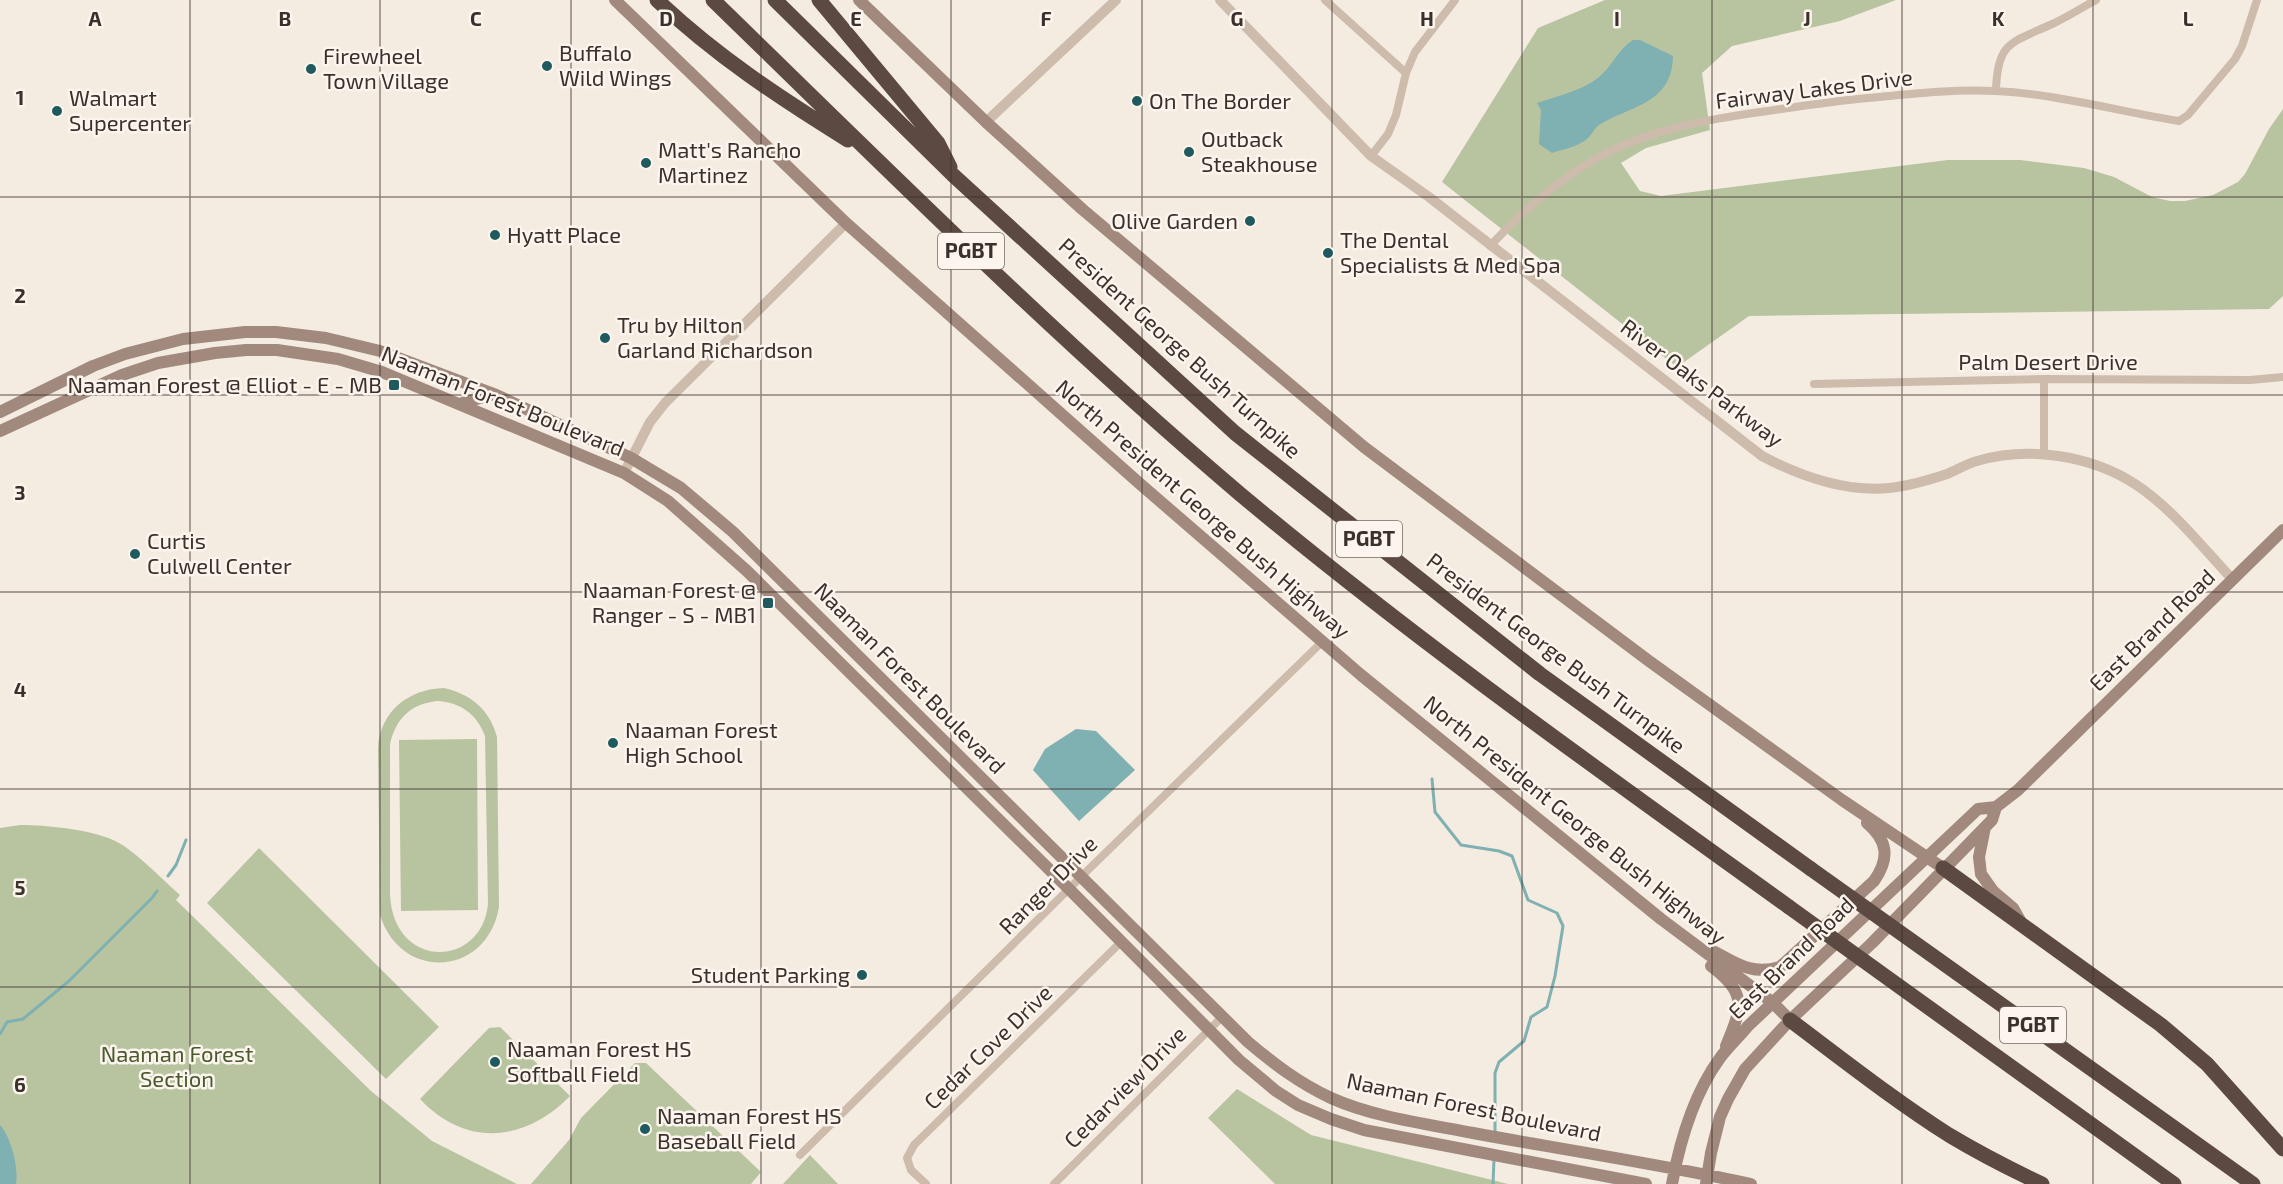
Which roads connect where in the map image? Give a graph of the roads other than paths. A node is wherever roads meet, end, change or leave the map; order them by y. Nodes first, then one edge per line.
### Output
1 (615, 0) edge
2 (657, 0) edge
3 (713, 0) edge
4 (775, 0) edge
5 (819, 0) edge
6 (859, 0) edge
7 (1116, 0) edge
8 (1220, 0) edge
9 (1325, 0) edge
10 (1455, 0) edge
11 (2096, 0) edge
12 (2257, 0) edge
13 (1406, 73) junction
14 (1996, 91) junction
15 (986, 122) junction
16 (872, 155) junction
17 (1371, 156) junction
18 (953, 175) junction
19 (846, 223) junction
20 (1490, 246) junction
21 (2283, 377) edge
22 (2044, 379) junction
23 (1814, 384) dead end
24 (495, 394) junction
25 (459, 404) junction
26 (0, 412) edge
27 (0, 431) edge
28 (2044, 454) junction
29 (631, 458) junction
30 (624, 473) junction
31 (2283, 530) edge
32 (763, 562) junction
33 (749, 573) junction
34 (2234, 580) junction
35 (1323, 641) junction
36 (1842, 800) junction
37 (1996, 807) junction
38 (1985, 827) junction
39 (1928, 857) junction
40 (1943, 868) junction
41 (1082, 876) junction
42 (1070, 889) junction
43 (1661, 919) junction
44 (2023, 925) junction
45 (1122, 941) junction
46 (1772, 1002) junction
47 (1223, 1016) junction
48 (1790, 1020) junction
49 (1209, 1029) junction
50 (1722, 1055) junction
51 (1366, 1110) junction
52 (1361, 1129) junction
53 (2283, 1149) edge
54 (800, 1155) dead end
55 (1675, 1169) junction
56 (1707, 1179) edge
57 (926, 1184) edge
58 (1054, 1184) edge
59 (1646, 1184) edge
60 (1672, 1184) edge
61 (1751, 1184) edge
62 (2042, 1184) edge
63 (2174, 1184) edge
64 (2253, 1184) edge

1 - 19 main road, North President George Bush Highway
2 - 16 highway
3 - 16 highway, PGBT
4 - 18 highway, President George Bush Turnpike / PGBT
5 - 18 highway
6 - 15 main road
7 - 15 street
8 - 17 street, River Oaks Parkway
9 - 13 street
10 - 13 street
11 - 14 street
12 - 14 street, Fairway Lakes Drive
13 - 17 street
14 - 20 street, Fairway Lakes Drive
15 - 36 main road
16 - 63 highway, PGBT, bridge
17 - 20 street, River Oaks Parkway
18 - 64 highway, President George Bush Turnpike / PGBT, bridge
19 - 29 street
19 - 35 main road, North President George Bush Highway
20 - 28 street, River Oaks Parkway
21 - 22 street, Palm Desert Drive
22 - 23 street, Palm Desert Drive
22 - 28 street
24 - 25 main road
24 - 26 main road, Naaman Forest Boulevard
24 - 29 main road, Naaman Forest Boulevard
25 - 27 main road, Naaman Forest Boulevard
25 - 30 main road, Naaman Forest Boulevard
28 - 34 street, River Oaks Parkway
29 - 30 street
29 - 32 main road, Naaman Forest Boulevard
30 - 33 main road, Naaman Forest Boulevard
31 - 34 main road, East Brand Road
32 - 33 main road
32 - 41 main road, Naaman Forest Boulevard
33 - 42 main road, Naaman Forest Boulevard
34 - 37 main road, East Brand Road
35 - 41 street, Ranger Drive
35 - 43 main road, North President George Bush Highway
36 - 39 main road
36 - 43 main road
37 - 38 main road, East Brand Road
37 - 39 main road, East Brand Road
38 - 40 main road, East Brand Road
38 - 44 main road
39 - 40 main road
39 - 46 main road, East Brand Road
40 - 44 highway
40 - 48 main road, East Brand Road
41 - 42 street, Ranger Drive
41 - 47 main road, Naaman Forest Boulevard
42 - 45 main road, Naaman Forest Boulevard
42 - 54 street, Ranger Drive
43 - 46 main road, North President George Bush Highway
43 - 50 main road
44 - 53 highway
45 - 49 main road, Naaman Forest Boulevard
45 - 57 street, Cedar Cove Drive
46 - 48 main road, North President George Bush Highway
46 - 50 main road, East Brand Road
47 - 49 street, Cedarview Drive
47 - 51 main road, Naaman Forest Boulevard
48 - 56 main road, East Brand Road
48 - 62 highway
49 - 52 main road, Naaman Forest Boulevard
49 - 58 street, Cedarview Drive
50 - 55 main road, East Brand Road
51 - 52 main road
51 - 55 main road, Naaman Forest Boulevard
52 - 59 main road, Naaman Forest Boulevard
55 - 56 main road, Naaman Forest Boulevard
55 - 60 main road, East Brand Road
56 - 61 main road, Naaman Forest Boulevard

